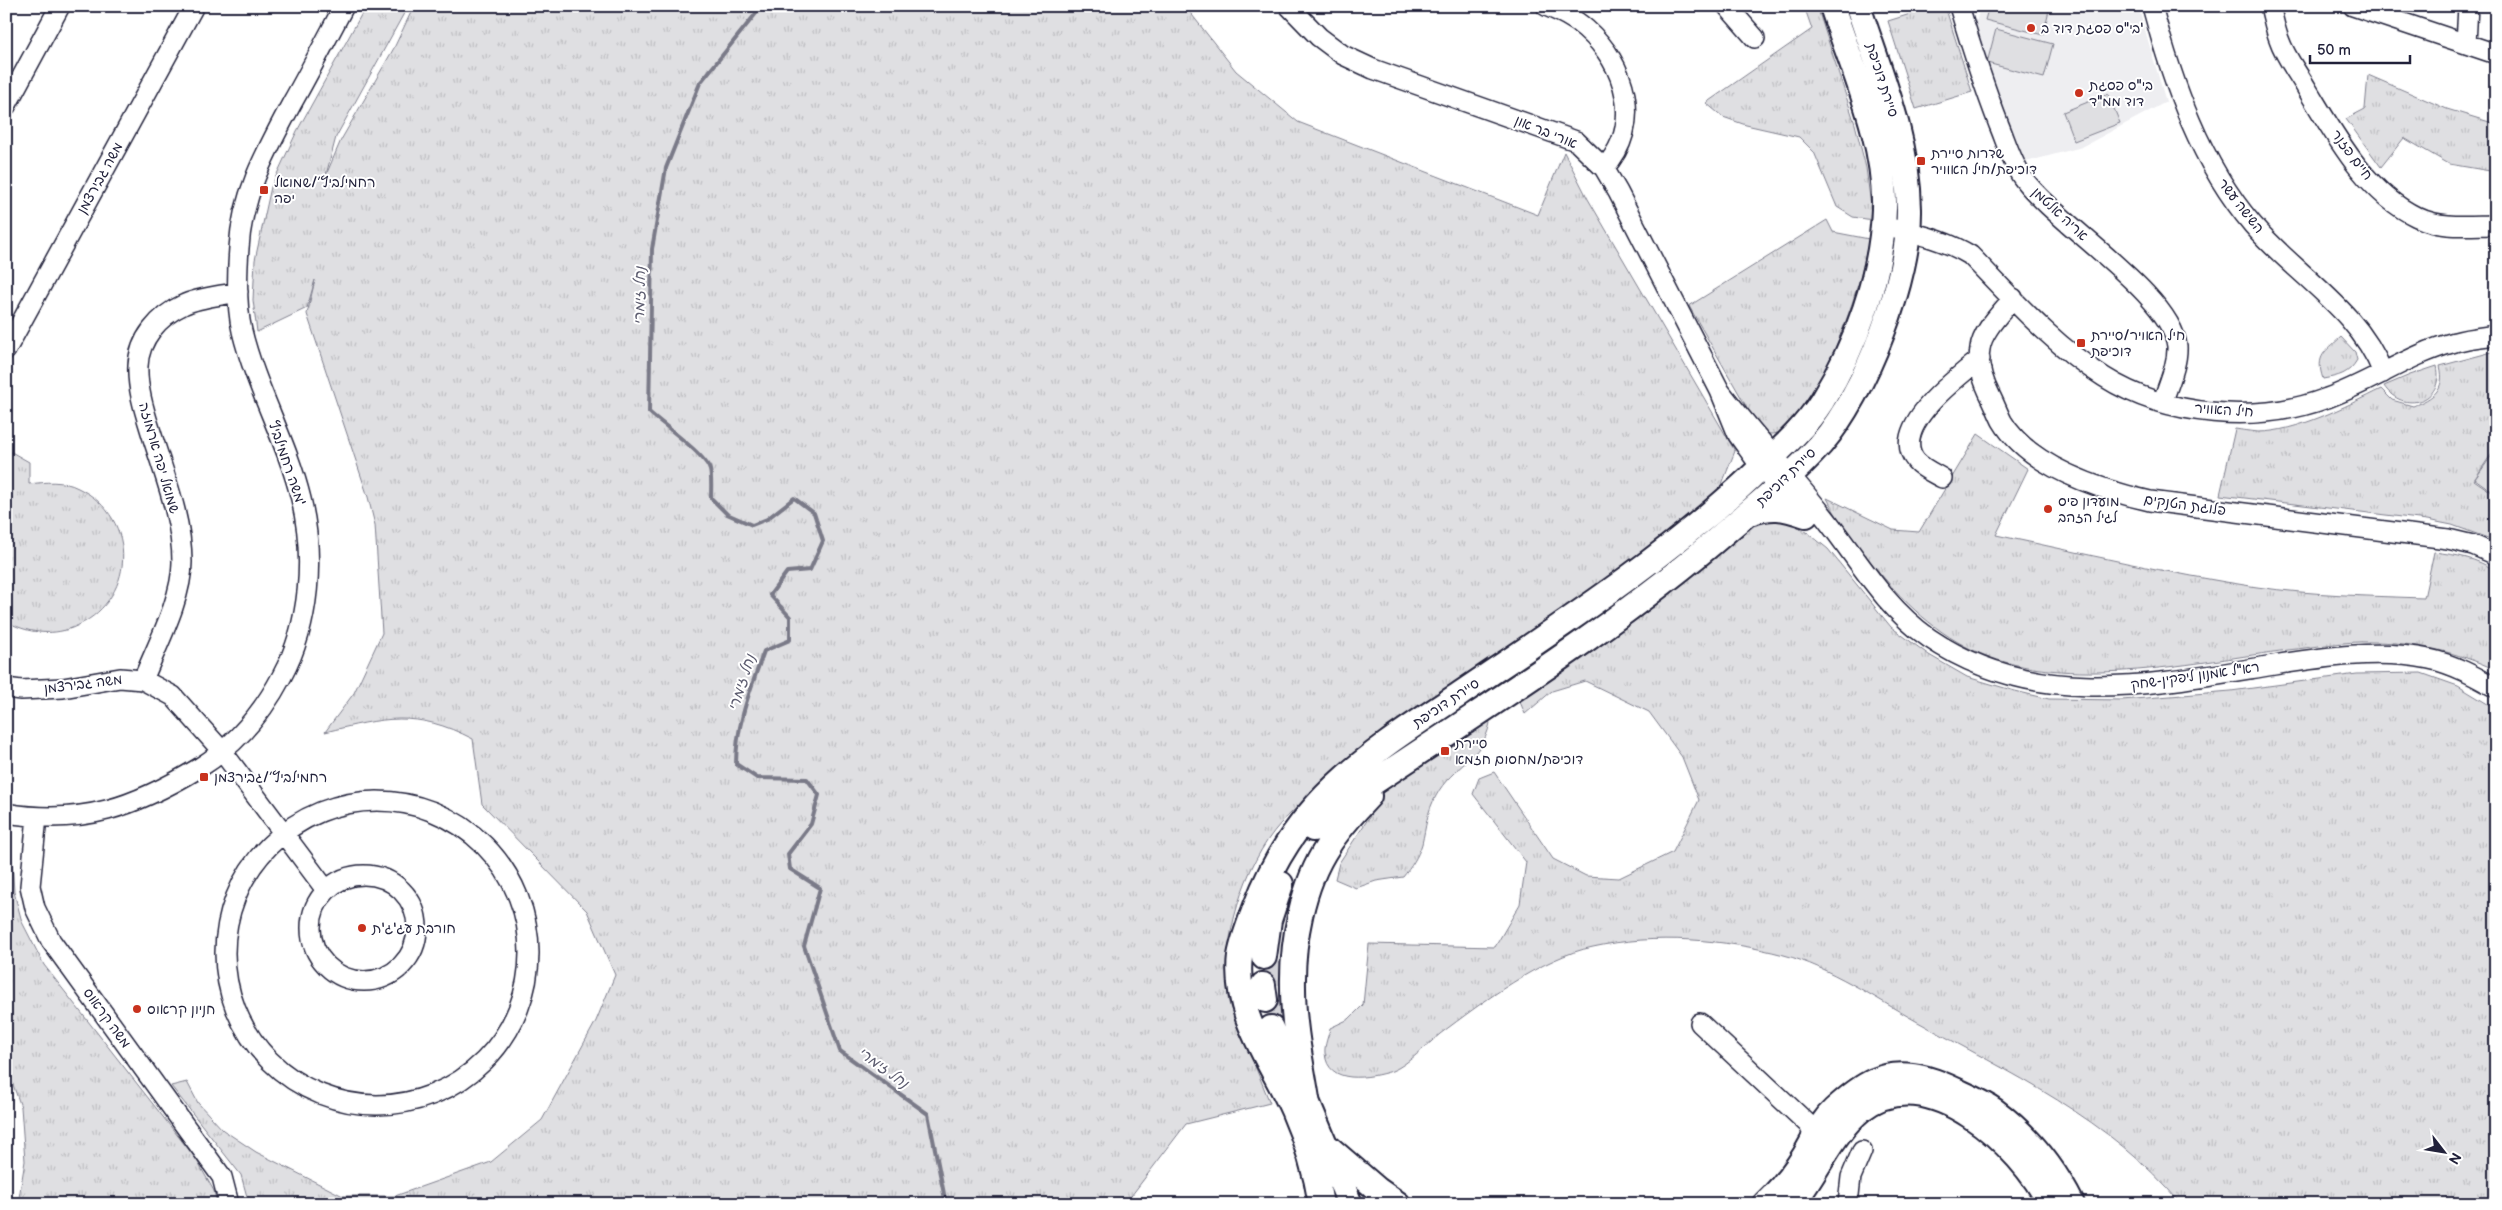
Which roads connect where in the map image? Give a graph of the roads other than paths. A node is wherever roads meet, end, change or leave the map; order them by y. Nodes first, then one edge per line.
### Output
1 (60, 6) edge
2 (194, 6) edge
3 (344, 6) edge
4 (1289, 6) edge
5 (1546, 6) edge
6 (1727, 6) edge
7 (1832, 6) edge
8 (1858, 6) edge
9 (1959, 6) edge
10 (2152, 6) edge
11 (2270, 6) edge
12 (2353, 6) edge
13 (2468, 6) edge
14 (1755, 38) dead end
15 (2466, 44) junction
16 (2496, 54) edge
17 (6, 106) edge
18 (1604, 168) junction
19 (2496, 225) edge
20 (1881, 232) junction
21 (1906, 237) junction
22 (238, 292) junction
23 (2013, 298) junction
24 (2496, 335) edge
25 (6, 350) edge
26 (1980, 359) junction
27 (2383, 372) junction
28 (2163, 401) junction
29 (1767, 461) junction
30 (1942, 478) dead end
31 (1784, 480) junction
32 (1748, 513) junction
33 (1806, 515) junction
34 (1846, 548) junction
35 (2496, 555) edge
36 (143, 680) junction
37 (6, 688) edge
38 (2496, 688) edge
39 (222, 751) junction
40 (1400, 766) junction
41 (6, 813) edge
42 (37, 817) junction
43 (284, 833) junction
44 (326, 890) junction
45 (1271, 958) tunnel mouth
46 (1700, 1023) dead end
47 (1276, 1027) tunnel mouth
48 (1305, 1097) junction
49 (1834, 1110) junction
50 (1803, 1118) junction
51 (1811, 1144) junction
52 (1862, 1151) dead end
53 (1318, 1152) junction
54 (229, 1204) edge
55 (1309, 1204) edge
56 (1321, 1204) edge
57 (1350, 1204) edge
58 (1398, 1204) edge
59 (1765, 1204) edge
60 (1792, 1204) edge
61 (1848, 1204) edge
62 (2050, 1204) edge
63 (2072, 1204) edge

1 - 17 street
2 - 25 street, משה גבירצמן
3 - 22 street, משה רחמילביץ'
4 - 18 street, אורי בר און
5 - 18 street
6 - 14 street
7 - 20 main road, סיירת דוכיפת
8 - 21 main road, סיירת דוכיפת
9 - 28 street, אריה אלטמן
10 - 27 street, השישה עשר
11 - 19 street, חיים פזנר
12 - 15 street
13 - 15 street
15 - 16 street
18 - 29 street, אורי בר און
20 - 21 street, חיל האוויר
20 - 29 main road, סיירת דוכיפת
21 - 23 street, חיל האוויר
21 - 31 main road, סיירת דוכיפת
22 - 36 street, שמואל יפה ארמוזה
22 - 39 street, משה רחמילביץ'
23 - 26 street, פלוגת הטנקים
23 - 28 street, חיל האוויר
24 - 27 street, חיל האוויר
26 - 30 street
26 - 35 street, פלוגת הטנקים
27 - 28 street, חיל האוויר
29 - 31 street, רא"ל אמנון ליפקין-שחק
29 - 53 main road, סיירת דוכיפת
31 - 32 main road, סיירת דוכיפת
31 - 33 street, רא"ל אמנון ליפקין-שחק
31 - 34 street, רא"ל אמנון ליפקין-שחק
32 - 33 main road
32 - 40 main road, סיירת דוכיפת
33 - 34 street, רא"ל אמנון ליפקין-שחק
34 - 38 street, רא"ל אמנון ליפקין-שחק
36 - 37 street, משה גבירצמן
36 - 39 street, משה גבירצמן
39 - 42 street, משה רחמילביץ'
39 - 43 street, משה גבירצמן
40 - 45 main road, סיירת דוכיפת
40 - 48 main road
41 - 42 street, משה רחמילביץ'
42 - 54 street, משה קראוס
43 - 43 street
43 - 44 street, משה גבירצמן
44 - 44 street
46 - 50 street
47 - 48 main road
48 - 53 main road
49 - 50 street
49 - 51 main road
49 - 63 main road
50 - 51 street
51 - 59 main road
52 - 61 street
53 - 55 main road
53 - 56 main road
53 - 57 main road
53 - 58 main road
60 - 62 main road

